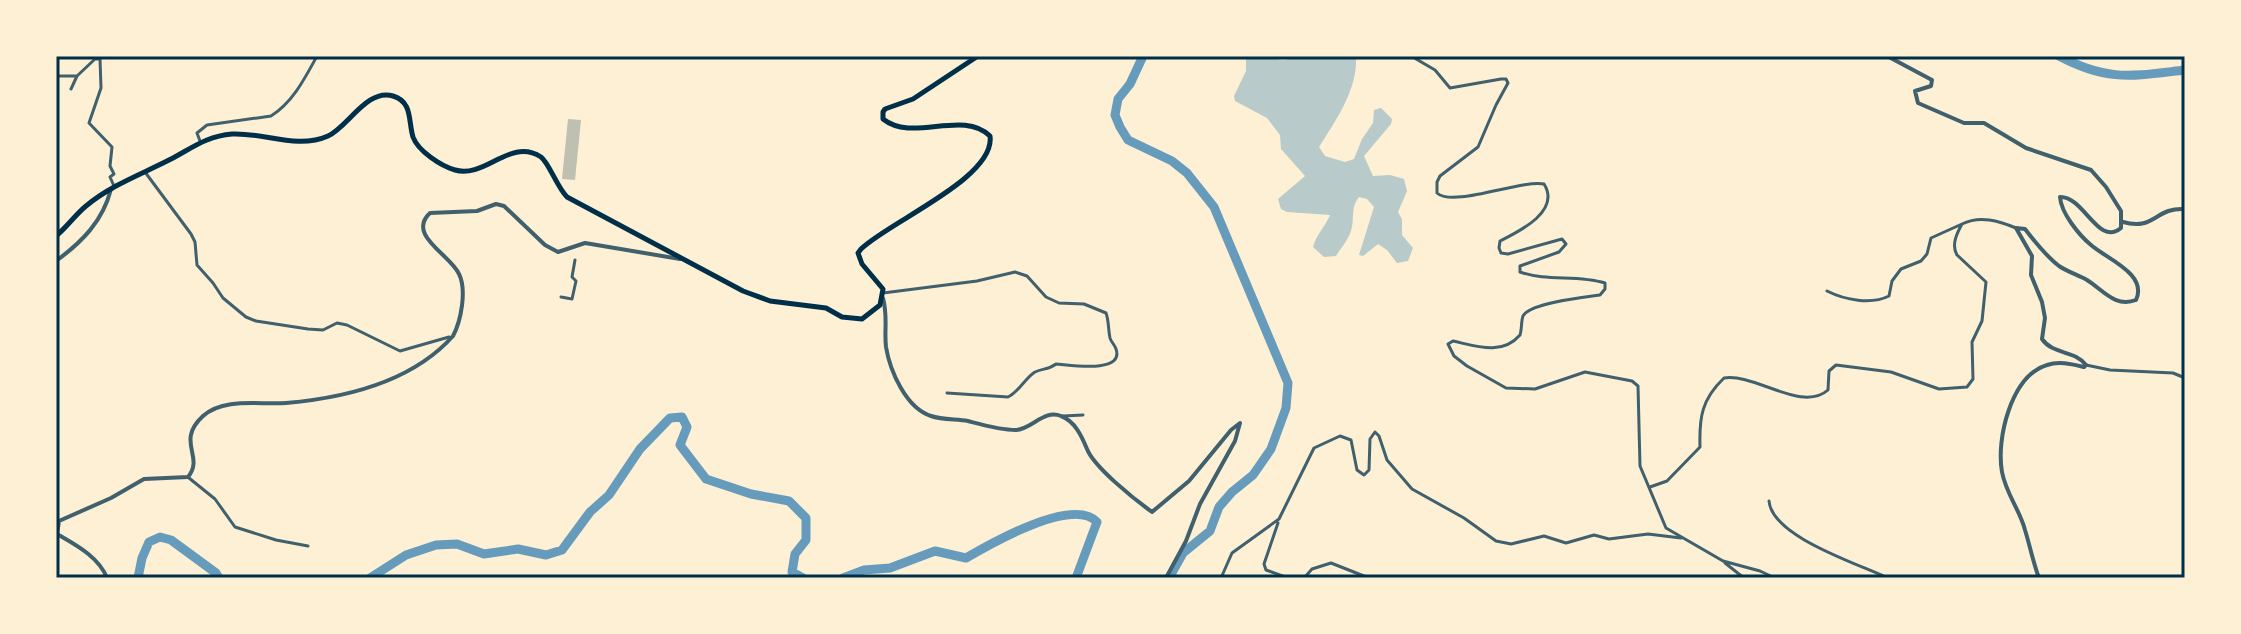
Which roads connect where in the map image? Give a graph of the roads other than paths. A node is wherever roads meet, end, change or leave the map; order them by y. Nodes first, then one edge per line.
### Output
1 (317, 56) edge
2 (978, 56) edge
3 (1411, 56) edge
4 (1887, 56) edge
5 (56, 73) edge
6 (77, 76) junction
7 (71, 89) dead end
8 (200, 141) junction
9 (145, 171) junction
10 (112, 188) junction
11 (2185, 209) edge
12 (2123, 222) junction
13 (1962, 224) junction
14 (2016, 228) junction
15 (56, 236) edge
16 (575, 260) dead end
17 (686, 260) junction
18 (56, 261) edge
19 (1827, 291) dead end
20 (883, 295) junction
21 (561, 297) dead end
22 (453, 336) junction
23 (2086, 365) junction
24 (2185, 378) edge
25 (947, 393) dead end
26 (1083, 415) dead end
27 (1062, 416) junction
28 (188, 477) junction
29 (1650, 487) junction
30 (1769, 501) dead end
31 (1279, 519) junction
32 (1681, 538) junction
33 (308, 546) dead end
34 (1723, 561) junction
35 (107, 578) edge
36 (1166, 578) edge
37 (1221, 578) edge
38 (1288, 578) edge
39 (1304, 578) edge
40 (1369, 578) edge
41 (1744, 578) edge
42 (1775, 578) edge
43 (1888, 578) edge
44 (2039, 578) edge

1 - 8 street
2 - 20 highway
3 - 29 street
4 - 12 street
5 - 6 street
6 - 7 street
6 - 10 street
8 - 9 highway
8 - 17 highway
9 - 10 highway
9 - 22 street
10 - 15 highway
10 - 18 street
11 - 12 street
12 - 14 street
13 - 14 street
13 - 19 street
13 - 29 street
14 - 23 street
16 - 21 street
17 - 20 highway
17 - 22 street
20 - 25 street
20 - 27 street
22 - 28 street
23 - 24 street
23 - 44 street
26 - 27 street
27 - 36 street
28 - 33 street
28 - 35 street
29 - 32 street
30 - 43 street
31 - 32 street
31 - 37 street
31 - 38 street
32 - 34 street
34 - 41 street
34 - 42 street
39 - 40 street

